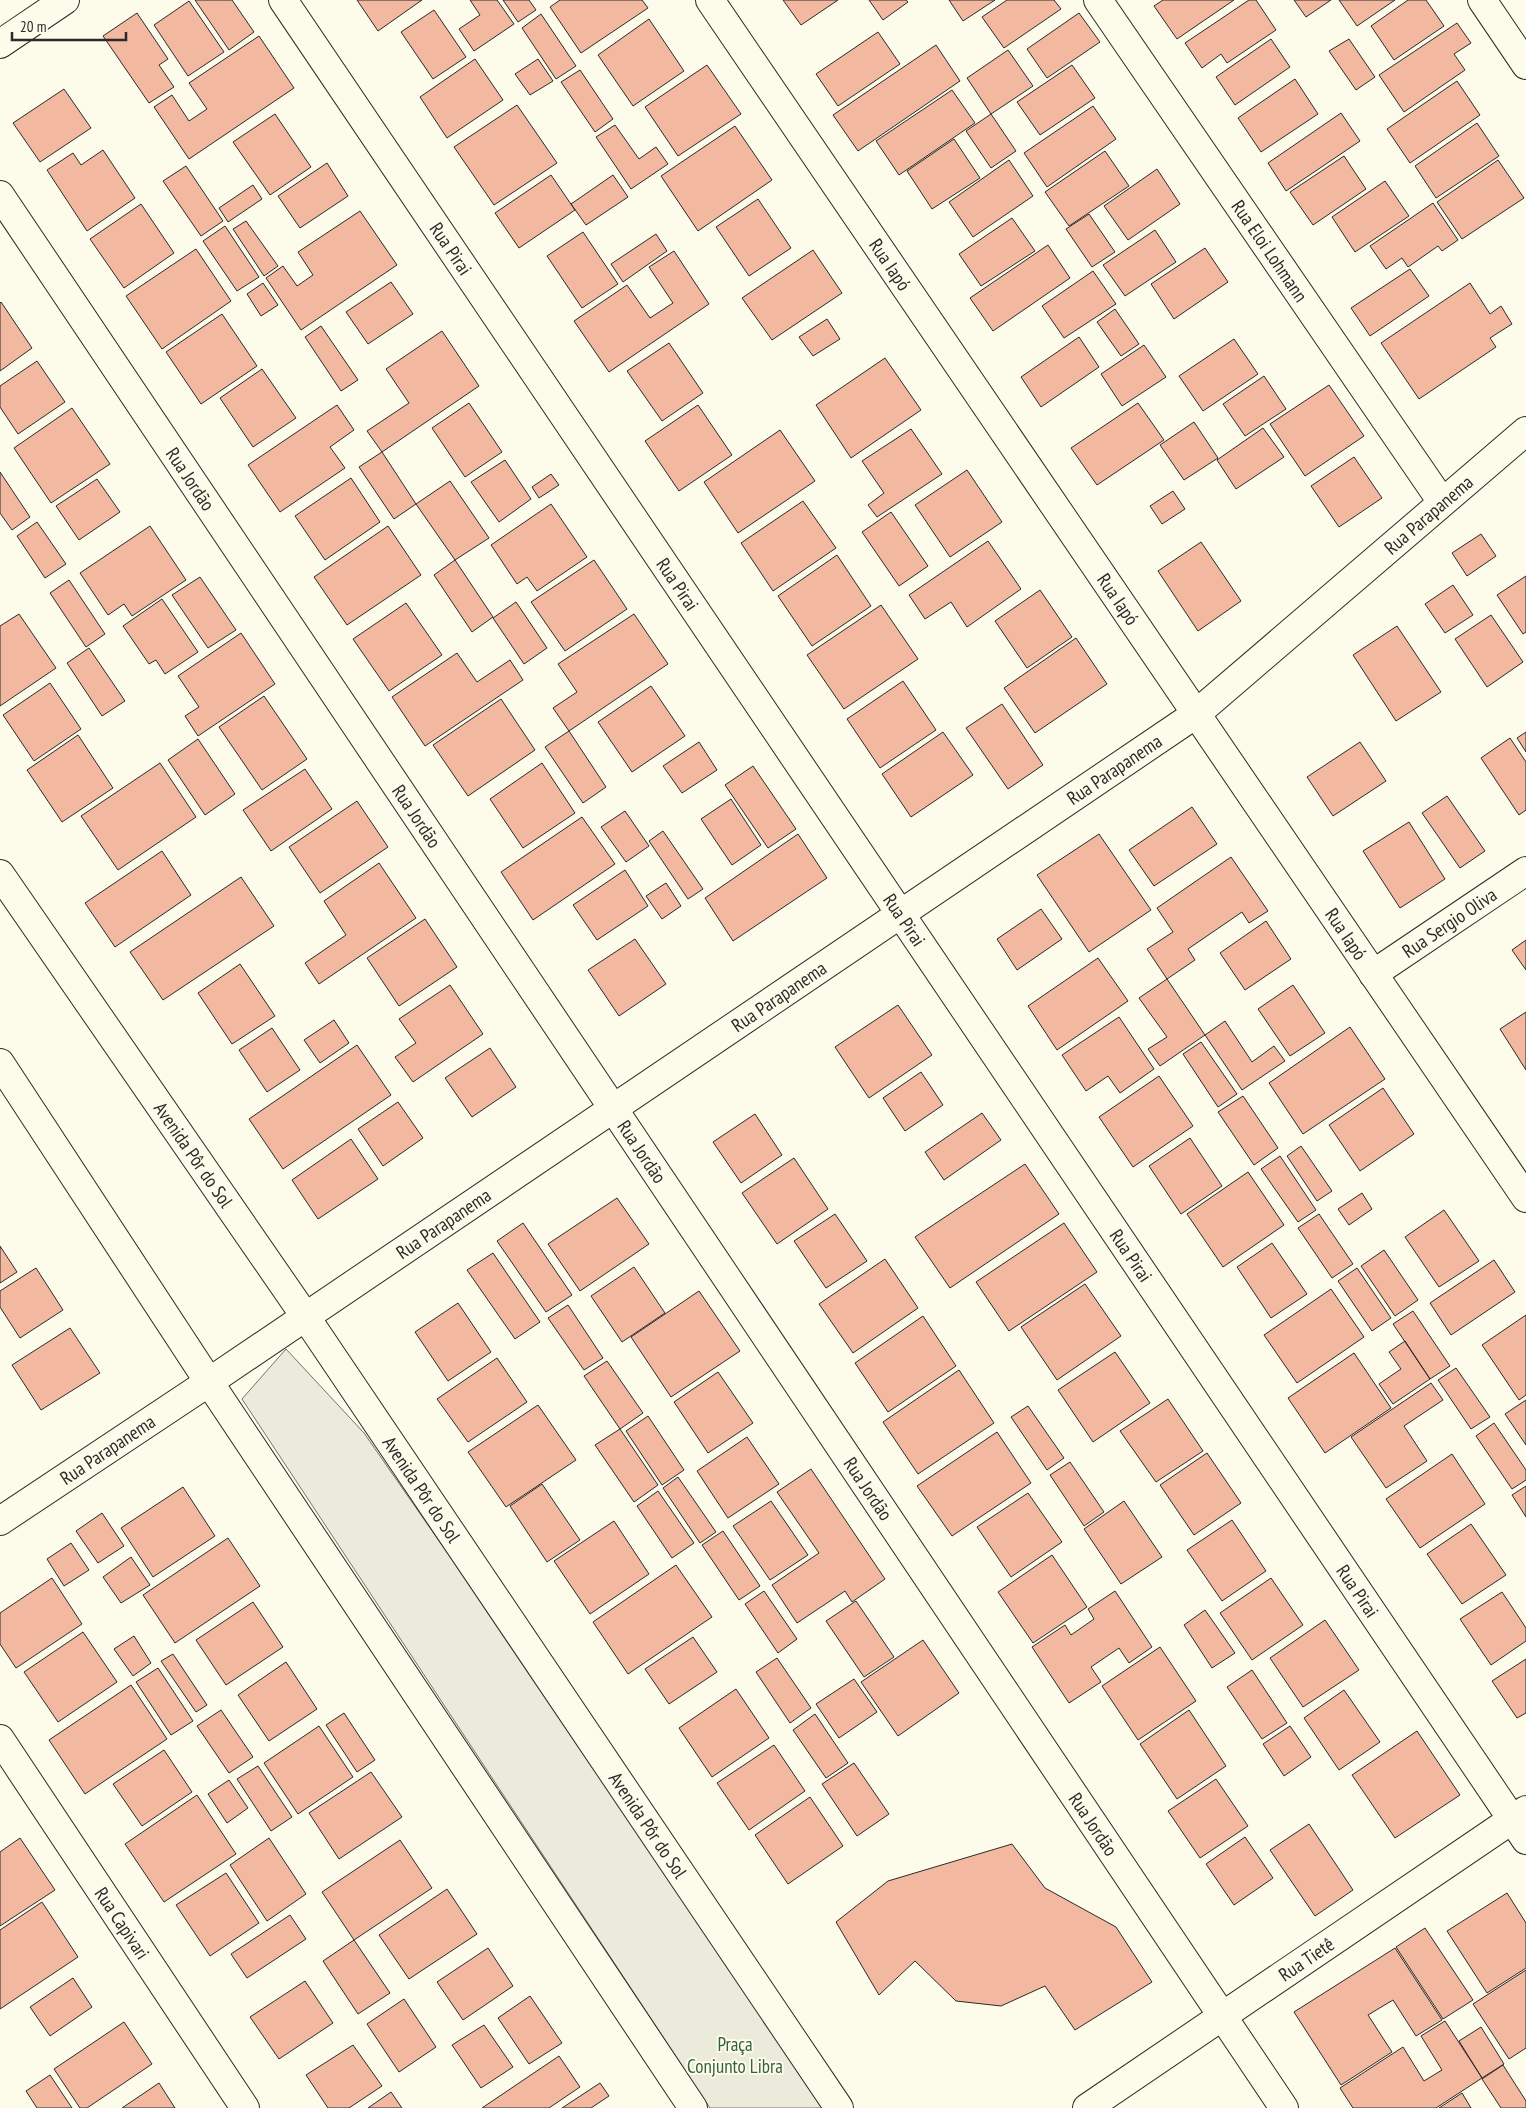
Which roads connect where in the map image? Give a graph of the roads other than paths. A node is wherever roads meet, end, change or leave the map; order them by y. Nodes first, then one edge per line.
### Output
1 (65, 0) edge
2 (283, 0) edge
3 (710, 0) edge
4 (1098, 0) edge
5 (1482, 0) edge
6 (0, 44) edge
7 (1526, 65) edge
8 (0, 195) edge
9 (1526, 431) edge
10 (1442, 502) junction
11 (1196, 714) junction
12 (1526, 871) edge
13 (0, 874) edge
14 (900, 914) junction
15 (1373, 974) junction
16 (0, 1063) edge
17 (613, 1108) junction
18 (1526, 1198) edge
19 (305, 1316) junction
20 (209, 1382) junction
21 (0, 1521) edge
22 (0, 1739) edge
23 (1521, 1823) edge
24 (1222, 2016) junction
25 (245, 2108) edge
26 (693, 2108) edge
27 (839, 2108) edge
28 (1087, 2108) edge
29 (1284, 2108) edge

1 - 6 street
2 - 14 street, Rua Pirai
3 - 11 street, Rua Iapó
4 - 10 street, Rua Eloi Lohmann
5 - 7 street
8 - 17 street, Rua Jordão
9 - 10 street, Rua Parapanema
10 - 11 street, Rua Parapanema
11 - 14 street, Rua Parapanema
11 - 15 street, Rua Iapó
12 - 15 street, Rua Sergio Oliva
13 - 19 street, Avenida Pôr do Sol
14 - 17 street, Rua Parapanema
14 - 23 street, Rua Pirai
15 - 18 street, Rua Iapó
16 - 20 street
17 - 19 street, Rua Parapanema
17 - 24 street, Rua Jordão
19 - 20 street, Rua Parapanema
19 - 27 street, Avenida Pôr do Sol
20 - 21 street, Rua Parapanema
20 - 26 street
22 - 25 street, Rua Capivari
23 - 24 street, Rua Tietê
24 - 28 street, Rua Tietê
24 - 29 street, Rua Jordão

